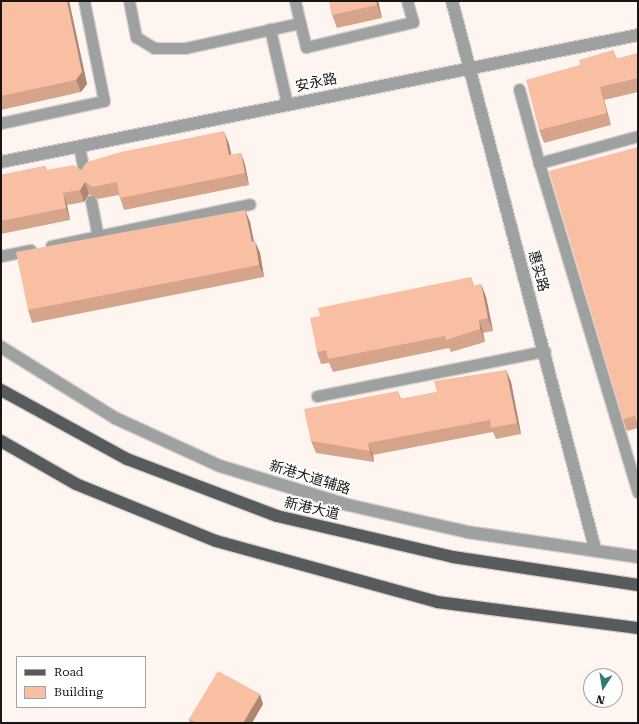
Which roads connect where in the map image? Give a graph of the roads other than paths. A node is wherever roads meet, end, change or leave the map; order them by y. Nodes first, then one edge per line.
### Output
1 (84, 1) edge
2 (129, 1) edge
3 (295, 1) edge
4 (407, 1) edge
5 (452, 1) edge
6 (300, 23) junction
7 (270, 29) junction
8 (638, 35) edge
9 (470, 66) junction
10 (519, 89) dead end
11 (287, 104) junction
12 (1, 123) edge
13 (638, 136) edge
14 (79, 146) junction
15 (1, 162) edge
16 (539, 163) junction
17 (86, 176) edge
18 (91, 201) edge
19 (250, 204) dead end
20 (98, 236) junction
21 (1, 256) edge
22 (1, 347) edge
23 (545, 351) junction
24 (1, 390) edge
25 (317, 396) dead end
26 (1, 441) edge
27 (638, 492) edge
28 (595, 549) junction
29 (638, 557) edge
30 (638, 585) edge
31 (638, 628) edge

1 - 12 lane
2 - 7 lane
3 - 6 lane
4 - 6 lane
5 - 9 street, 惠实路
6 - 7 lane
7 - 11 lane
8 - 9 street, 安永路
9 - 11 street, 安永路
9 - 23 street, 惠实路
10 - 16 lane
11 - 14 street, 安永路
13 - 16 lane
14 - 15 street, 安永路
14 - 17 lane
16 - 27 lane
18 - 20 lane
19 - 20 lane
20 - 21 lane
22 - 28 street, 新港大道辅路
23 - 25 lane
23 - 28 street, 惠实路
24 - 30 main road, 新港大道
26 - 31 main road
28 - 29 street, 新港大道辅路

